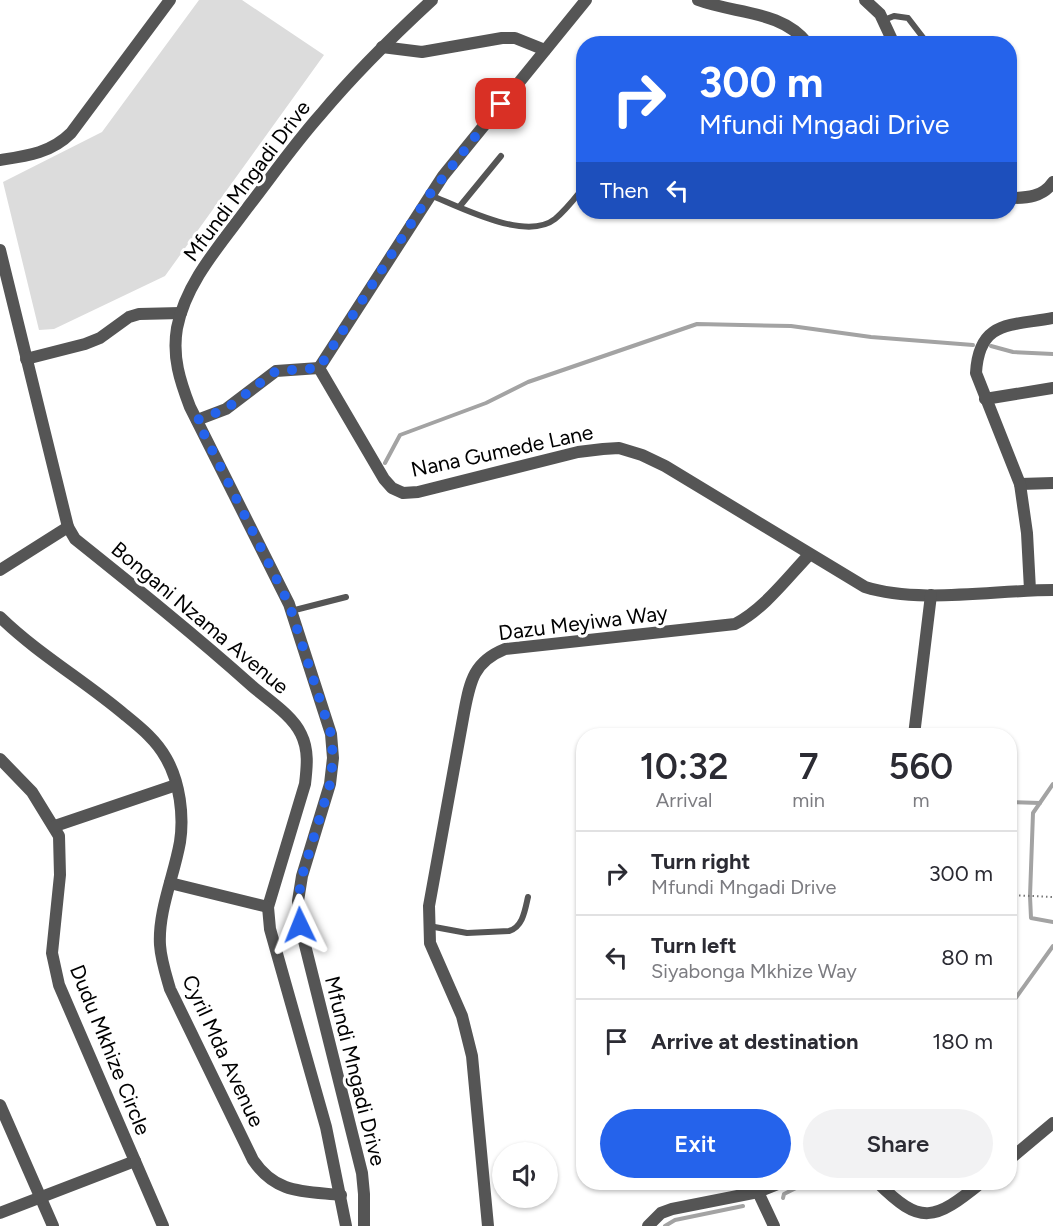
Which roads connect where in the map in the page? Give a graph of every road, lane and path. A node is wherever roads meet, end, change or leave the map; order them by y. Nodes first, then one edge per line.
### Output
1 (170, 0) edge
2 (432, 0) edge
3 (586, 0) edge
4 (698, 0) edge
5 (865, 0) edge
6 (884, 20) junction
7 (802, 36) edge
8 (891, 36) edge
9 (922, 36) edge
10 (382, 47) junction
11 (545, 50) junction
12 (501, 156) dead end
13 (0, 160) edge
14 (1053, 182) edge
15 (430, 194) junction
16 (576, 196) edge
17 (1017, 197) edge
18 (460, 206) junction
19 (0, 250) edge
20 (181, 314) junction
21 (1053, 318) edge
22 (26, 358) junction
23 (319, 368) junction
24 (1053, 388) edge
25 (985, 399) junction
26 (197, 420) junction
27 (1053, 483) edge
28 (1020, 484) junction
29 (68, 527) junction
30 (809, 555) junction
31 (0, 570) edge
32 (1030, 590) junction
33 (1053, 590) edge
34 (931, 595) junction
35 (346, 597) dead end
36 (291, 611) junction
37 (0, 617) edge
38 (915, 728) edge
39 (0, 759) edge
40 (176, 785) junction
41 (55, 826) junction
42 (170, 883) junction
43 (1017, 895) edge
44 (528, 897) dead end
45 (1053, 897) edge
46 (268, 907) junction
47 (428, 926) junction
48 (0, 1105) edge
49 (1053, 1123) edge
50 (1017, 1153) edge
51 (135, 1161) junction
52 (763, 1190) edge
53 (884, 1190) edge
54 (972, 1190) edge
55 (758, 1192) junction
56 (340, 1195) junction
57 (40, 1196) junction
58 (0, 1213) edge
59 (650, 1223) edge
60 (53, 1226) edge
61 (163, 1226) edge
62 (346, 1226) edge
63 (364, 1226) edge
64 (488, 1226) edge
65 (774, 1226) edge

1 - 13 street
2 - 10 street, Mfundi Mngadi Drive
3 - 11 street
4 - 7 street
5 - 6 street
6 - 8 street
6 - 9 lane
10 - 11 street
10 - 20 street, Mfundi Mngadi Drive
11 - 15 street
12 - 18 lane
14 - 17 street
15 - 18 lane
15 - 23 street
16 - 18 lane
19 - 22 street, Bongani Nzama Avenue
20 - 22 street
20 - 26 street, Mfundi Mngadi Drive
21 - 25 street
22 - 29 street, Bongani Nzama Avenue
23 - 26 street
23 - 30 street, Nana Gumede Lane
24 - 25 street
25 - 28 street
26 - 36 street, Mfundi Mngadi Drive
27 - 28 street
28 - 32 street
29 - 31 street
29 - 46 street, Bongani Nzama Avenue
30 - 34 street
30 - 47 street, Dazu Meyiwa Way
32 - 33 street
32 - 34 street
34 - 38 street
35 - 36 lane
36 - 63 street, Mfundi Mngadi Drive
37 - 40 street, Cyril Mda Avenue
39 - 41 street, Dudu Mkhize Circle
40 - 41 street
40 - 42 street, Cyril Mda Avenue
41 - 51 street, Dudu Mkhize Circle
42 - 46 street
42 - 56 street, Cyril Mda Avenue
43 - 45 path
44 - 47 lane
46 - 56 street, Bongani Nzama Avenue
47 - 64 street, Dazu Meyiwa Way
48 - 57 street
49 - 50 street
51 - 57 street
51 - 61 street, Dudu Mkhize Circle
52 - 55 street
53 - 54 street
55 - 59 street
55 - 65 street
56 - 62 street, Bongani Nzama Avenue
57 - 58 street
57 - 60 street

